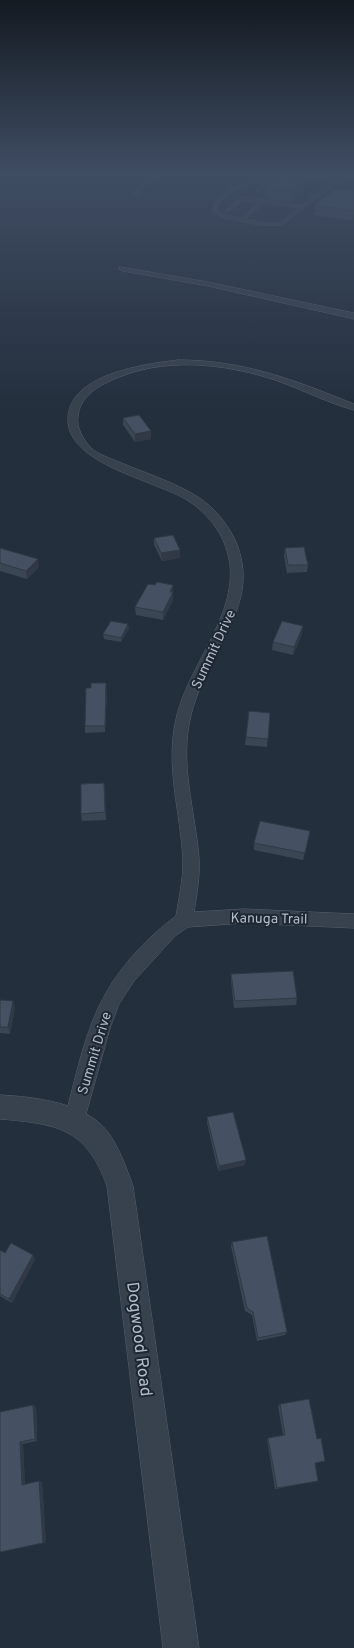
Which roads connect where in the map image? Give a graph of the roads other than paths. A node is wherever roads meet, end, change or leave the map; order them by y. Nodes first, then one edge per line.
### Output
1 (123, 269) dead end
2 (354, 316) edge
3 (354, 407) edge
4 (184, 920) junction
5 (354, 921) edge
6 (0, 1107) edge
7 (74, 1121) junction
8 (181, 1648) edge

1 - 2 street
3 - 4 street, Summit Drive
4 - 5 street, Kanuga Trail
4 - 7 street, Summit Drive
6 - 7 street, Dogwood Road
7 - 8 street, Dogwood Road

